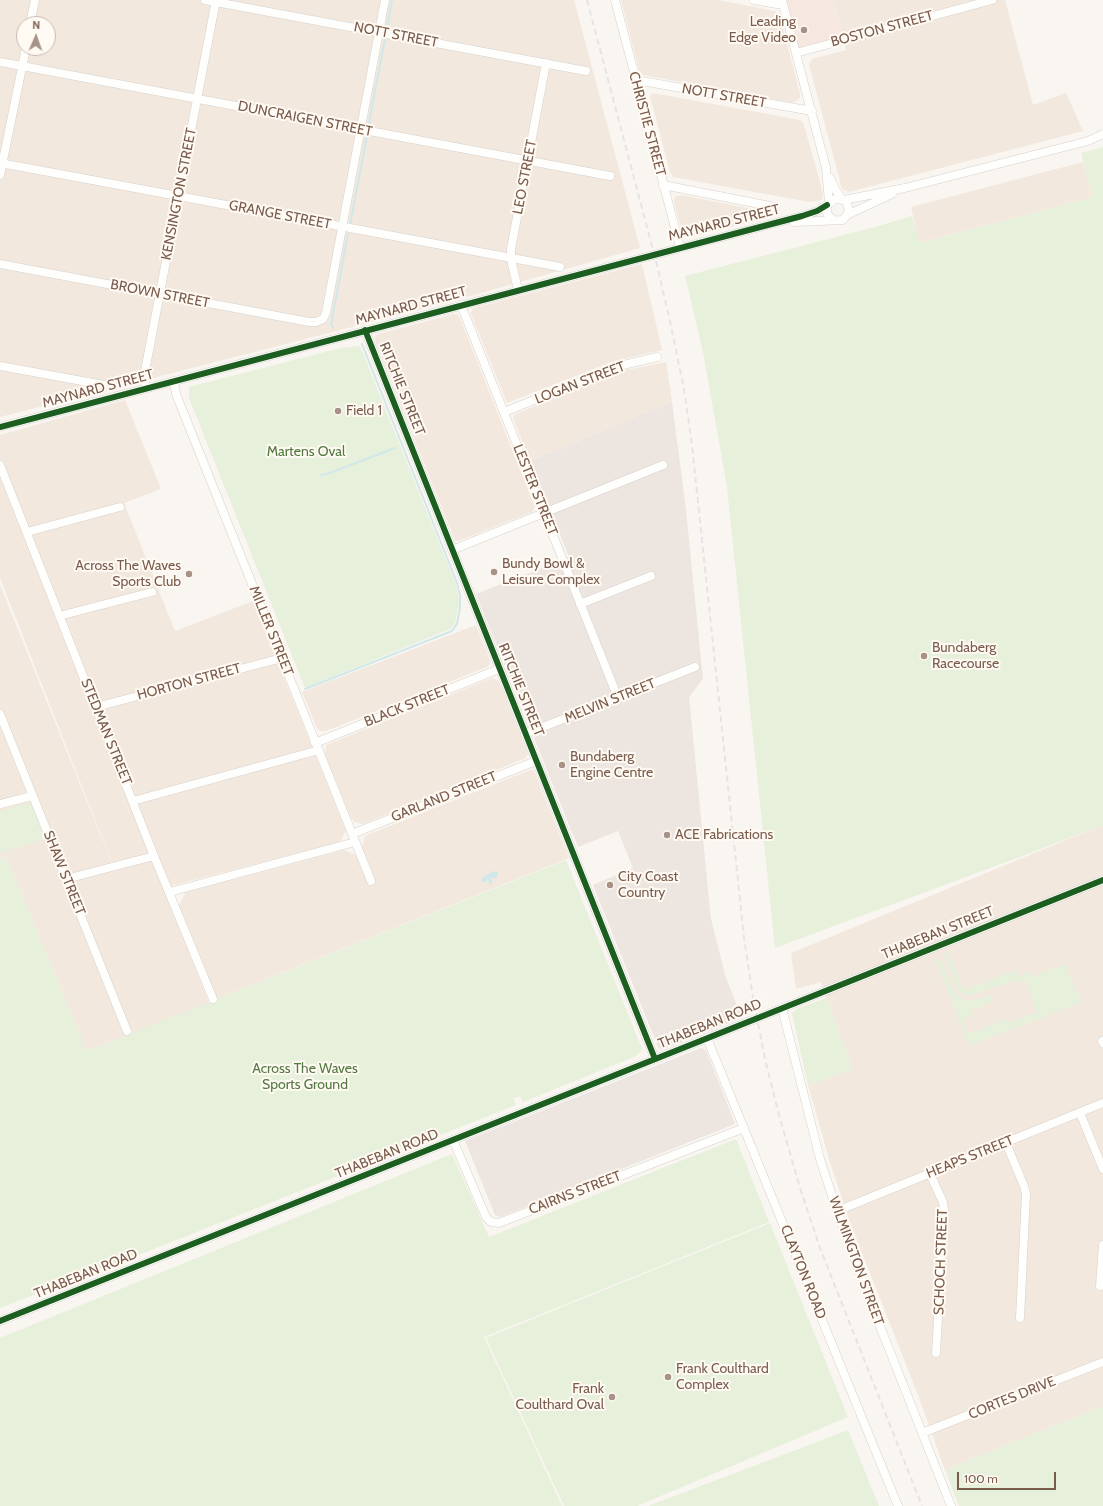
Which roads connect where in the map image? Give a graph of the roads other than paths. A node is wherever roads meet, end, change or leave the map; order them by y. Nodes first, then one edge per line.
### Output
1 (35, 0) edge
2 (205, 0) edge
3 (385, 0) edge
4 (615, 0) edge
5 (754, 0) edge
6 (992, 0) edge
7 (216, 1) edge
8 (783, 3) edge
9 (32, 16) edge
10 (379, 32) junction
11 (796, 53) junction
12 (25, 56) edge
13 (0, 62) edge
14 (546, 63) junction
15 (23, 66) junction
16 (586, 71) dead end
17 (636, 80) junction
18 (197, 99) junction
19 (812, 111) junction
20 (361, 130) junction
21 (1103, 134) edge
22 (1088, 140) junction
23 (1103, 140) edge
24 (528, 161) junction
25 (1, 163) edge
26 (826, 168) junction
27 (0, 175) edge
28 (610, 176) dead end
29 (663, 185) junction
30 (905, 188) junction
31 (178, 196) junction
32 (843, 200) junction
33 (828, 204) junction
34 (775, 207) dead end
35 (848, 215) junction
36 (832, 220) junction
37 (772, 224) junction
38 (343, 227) junction
39 (680, 247) junction
40 (511, 259) junction
41 (0, 264) edge
42 (560, 267) dead end
43 (518, 290) junction
44 (160, 294) junction
45 (461, 305) junction
46 (365, 330) junction
47 (657, 357) dead end
48 (0, 366) edge
49 (174, 381) junction
50 (104, 385) dead end
51 (146, 388) junction
52 (504, 412) junction
53 (0, 427) edge
54 (0, 464) edge
55 (663, 465) dead end
56 (120, 507) dead end
57 (544, 513) junction
58 (26, 532) junction
59 (452, 550) junction
60 (651, 576) dead end
61 (152, 592) dead end
62 (580, 604) junction
63 (59, 616) junction
64 (282, 658) junction
65 (695, 667) dead end
66 (499, 669) junction
67 (618, 698) junction
68 (96, 707) junction
69 (0, 714) edge
70 (526, 734) junction
71 (317, 746) junction
72 (536, 761) junction
73 (32, 796) junction
74 (133, 801) junction
75 (0, 804) edge
76 (352, 834) junction
77 (355, 842) junction
78 (154, 856) junction
79 (66, 879) junction
80 (1103, 880) edge
81 (371, 881) dead end
82 (170, 892) junction
83 (212, 999) dead end
84 (782, 1008) junction
85 (127, 1032) dead end
86 (707, 1038) junction
87 (655, 1059) junction
88 (1103, 1103) edge
89 (1080, 1113) junction
90 (744, 1128) junction
91 (453, 1140) junction
92 (1006, 1143) junction
93 (1103, 1169) edge
94 (930, 1174) junction
95 (837, 1211) junction
96 (1103, 1245) edge
97 (1103, 1251) edge
98 (1100, 1286) dead end
99 (1020, 1318) dead end
100 (0, 1321) edge
101 (936, 1354) dead end
102 (1103, 1362) edge
103 (922, 1433) junction
104 (898, 1506) edge
105 (951, 1506) edge

1 - 9 street
2 - 7 street, NOTT STREET
3 - 10 street
4 - 17 street, CHRISTIE STREET
5 - 8 street
6 - 11 street, BOSTON STREET
7 - 10 street, NOTT STREET
7 - 18 street, KENSINGTON STREET
8 - 11 street
10 - 14 street, NOTT STREET
10 - 20 street
11 - 19 street
12 - 15 street
13 - 15 street, DUNCRAIGEN STREET
14 - 16 street, NOTT STREET
14 - 24 street, LEO STREET
15 - 18 street, DUNCRAIGEN STREET
15 - 25 street
17 - 19 street, NOTT STREET
17 - 29 street, CHRISTIE STREET
18 - 20 street, DUNCRAIGEN STREET
18 - 31 street, KENSINGTON STREET
19 - 26 street
20 - 24 street, DUNCRAIGEN STREET
20 - 38 street
21 - 22 street
22 - 23 street
22 - 30 street
24 - 28 street, DUNCRAIGEN STREET
24 - 40 street, LEO STREET
25 - 27 street
25 - 31 street, GRANGE STREET
26 - 32 street
26 - 33 street
29 - 34 street
29 - 39 street, CHRISTIE STREET
30 - 32 street
30 - 35 street
31 - 38 street, GRANGE STREET
31 - 44 street, KENSINGTON STREET
32 - 33 street
32 - 35 street
33 - 36 street
33 - 37 street, MAYNARD STREET
35 - 36 street
36 - 37 street, MAYNARD STREET
37 - 39 street, MAYNARD STREET
38 - 40 street, GRANGE STREET
38 - 44 street, BROWN STREET
39 - 43 street, MAYNARD STREET
40 - 42 street, GRANGE STREET
40 - 43 street, LEO STREET
41 - 44 street, BROWN STREET
43 - 45 street, MAYNARD STREET
44 - 51 street, KENSINGTON STREET
45 - 46 street, MAYNARD STREET
45 - 52 street, LESTER STREET
46 - 49 street, MAYNARD STREET
46 - 59 street, RITCHIE STREET
47 - 52 street, LOGAN STREET
48 - 50 street
49 - 51 street, MAYNARD STREET
49 - 64 street, MILLER STREET
51 - 53 street, MAYNARD STREET
52 - 57 street, LESTER STREET
54 - 58 street, STEDMAN STREET
55 - 57 street
56 - 58 street
57 - 59 street
57 - 62 street, LESTER STREET
58 - 63 street, STEDMAN STREET
59 - 66 street, RITCHIE STREET
60 - 62 street
61 - 63 street
62 - 67 street, LESTER STREET
63 - 68 street, STEDMAN STREET
64 - 68 street, HORTON STREET
64 - 71 street, MILLER STREET
65 - 67 street, MELVIN STREET
66 - 70 street, RITCHIE STREET
66 - 71 street, BLACK STREET
67 - 70 street, MELVIN STREET
68 - 74 street, STEDMAN STREET
69 - 73 street, SHAW STREET
70 - 72 street, RITCHIE STREET
71 - 74 street, BLACK STREET
71 - 76 street, MILLER STREET
72 - 76 street, GARLAND STREET
72 - 87 street, RITCHIE STREET
73 - 75 street
73 - 79 street, SHAW STREET
74 - 78 street, STEDMAN STREET
76 - 77 street, MILLER STREET
77 - 81 street, MILLER STREET
77 - 82 street
78 - 79 street
78 - 82 street, STEDMAN STREET
79 - 85 street, SHAW STREET
80 - 84 street, THABEBAN STREET
82 - 83 street, STEDMAN STREET
84 - 86 street, THABEBAN ROAD
84 - 95 street, WILMINGTON STREET
86 - 87 street, THABEBAN ROAD
86 - 90 street, CLAYTON ROAD
87 - 91 street, THABEBAN ROAD
88 - 89 street, HEAPS STREET
89 - 92 street, HEAPS STREET
89 - 93 street
90 - 91 street, CAIRNS STREET
90 - 104 street, CLAYTON ROAD
91 - 100 street, THABEBAN ROAD
92 - 94 street, HEAPS STREET
92 - 99 street
94 - 95 street, HEAPS STREET
94 - 101 street, SCHOCH STREET
95 - 103 street, WILMINGTON STREET
96 - 97 street
97 - 98 street
102 - 103 street, CORTES DRIVE
103 - 105 street, WILMINGTON STREET

